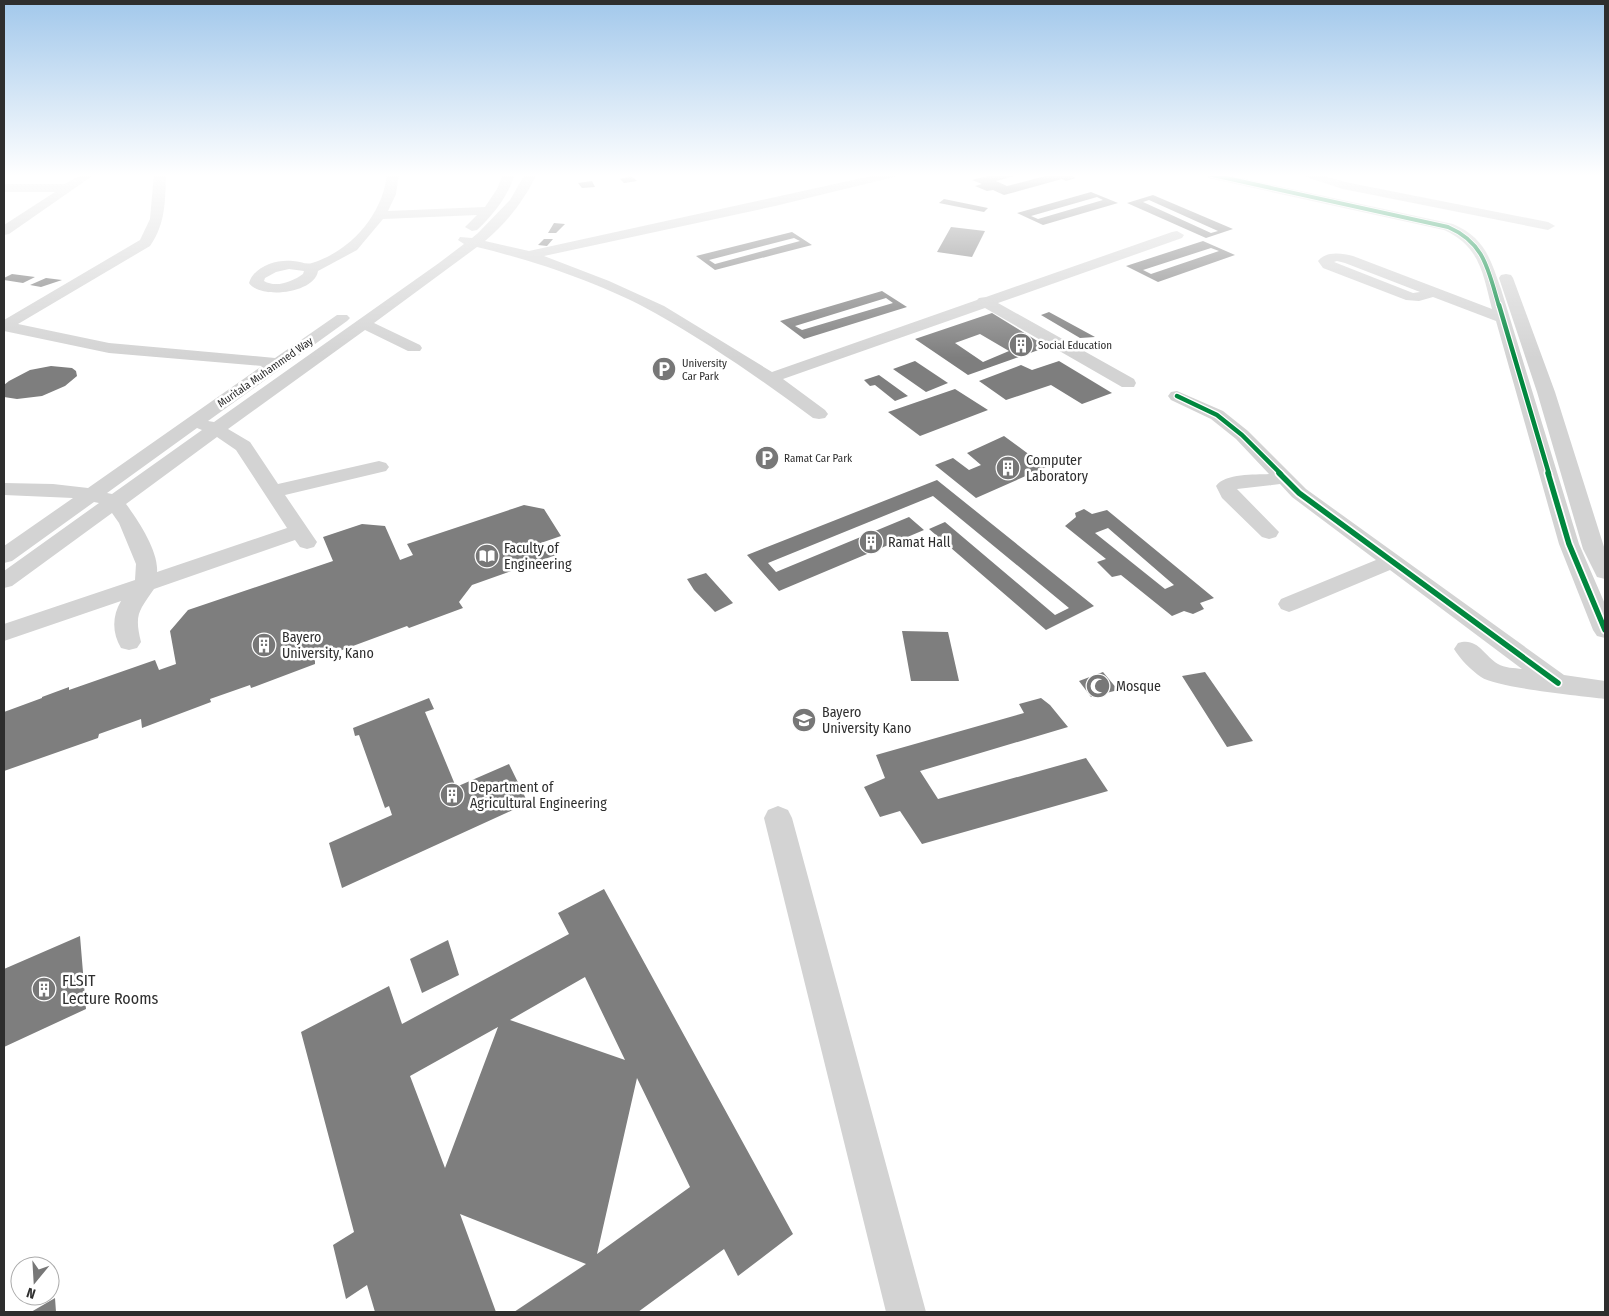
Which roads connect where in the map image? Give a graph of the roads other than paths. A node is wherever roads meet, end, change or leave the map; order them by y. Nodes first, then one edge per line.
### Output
1 (152, 235) edge
2 (362, 235) edge
3 (461, 235) edge
4 (483, 235) edge
5 (620, 235) edge
6 (1176, 235) edge
7 (1465, 235) edge
8 (1480, 235) edge
9 (457, 239) junction
10 (475, 242) junction
11 (529, 255) junction
12 (311, 269) dead end
13 (411, 270) dead end
14 (1434, 292) junction
15 (984, 301) junction
16 (359, 316) junction
17 (1501, 318) junction
18 (4, 326) edge
19 (414, 348) dead end
20 (279, 363) junction
21 (770, 378) junction
22 (1128, 383) dead end
23 (1176, 396) dead end
24 (819, 414) dead end
25 (193, 422) junction
26 (216, 429) junction
27 (379, 467) dead end
28 (1285, 478) junction
29 (4, 489) edge
30 (275, 492) junction
31 (92, 494) junction
32 (114, 502) junction
33 (1269, 532) dead end
34 (1569, 544) junction
35 (1594, 549) junction
36 (4, 556) edge
37 (1392, 561) junction
38 (1605, 572) edge
39 (4, 581) edge
40 (145, 586) junction
41 (1290, 604) dead end
42 (1605, 630) edge
43 (4, 633) edge
44 (129, 642) dead end
45 (1466, 649) dead end
46 (1558, 683) junction
47 (1605, 690) edge
48 (778, 818) dead end
49 (906, 1312) edge

1 - 18 street
2 - 12 street
3 - 9 street
4 - 10 street
5 - 11 street
6 - 15 street
7 - 17 street
8 - 35 street
9 - 10 street
9 - 13 street
10 - 11 street
10 - 16 street
11 - 21 street
14 - 14 street
14 - 17 street
15 - 21 street
15 - 22 street
16 - 19 street
16 - 20 street, Muritala Muhammed Way
16 - 26 street
17 - 34 street
18 - 20 street
20 - 25 street, Muritala Muhammed Way
21 - 24 street
23 - 28 street
25 - 26 street
25 - 31 street, Muritala Muhammed Way
26 - 30 street
26 - 32 street
27 - 30 street
28 - 33 street
28 - 37 street
29 - 31 street
30 - 40 street
31 - 32 street
31 - 36 street, Muritala Muhammed Way
32 - 39 street
32 - 40 street
34 - 35 street
34 - 42 street
35 - 38 street
37 - 41 street
37 - 46 street
40 - 43 street
40 - 44 street
45 - 46 street
46 - 47 street
48 - 49 street

